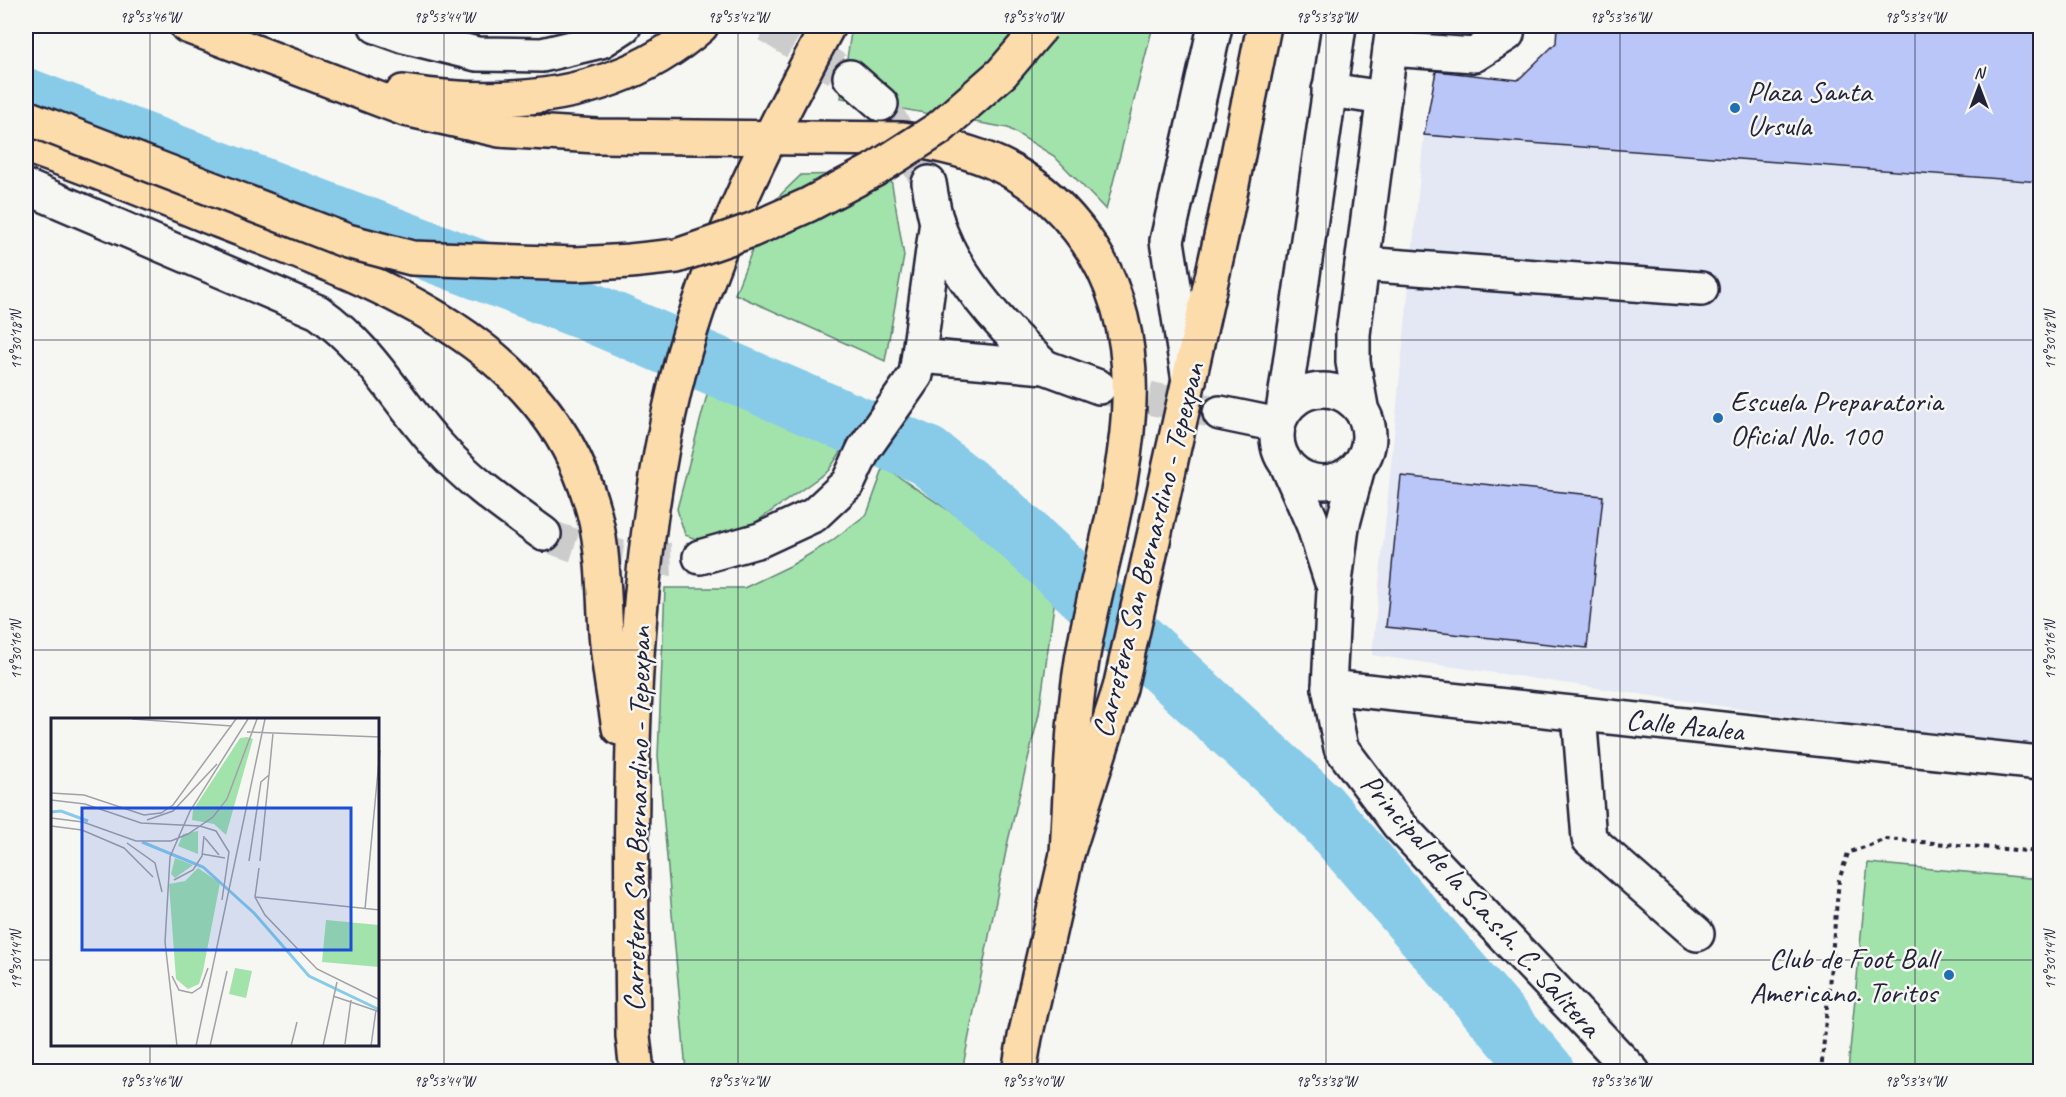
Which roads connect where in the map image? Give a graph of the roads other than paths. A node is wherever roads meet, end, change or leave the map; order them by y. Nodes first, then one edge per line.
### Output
1 (187, 26) edge
2 (376, 26) edge
3 (624, 26) edge
4 (701, 26) edge
5 (828, 26) edge
6 (1042, 26) edge
7 (1215, 26) edge
8 (1264, 26) edge
9 (1339, 26) edge
10 (1508, 26) edge
11 (1392, 37) edge
12 (316, 75) junction
13 (850, 77) tunnel mouth
14 (1329, 90) junction
15 (1384, 98) junction
16 (881, 104) tunnel mouth
17 (26, 117) edge
18 (769, 140) junction
19 (26, 146) edge
20 (929, 183) tunnel mouth
21 (26, 187) edge
22 (937, 220) junction
23 (1362, 264) junction
24 (1701, 289) dead end
25 (1356, 307) junction
26 (918, 365) junction
27 (1045, 367) junction
28 (1189, 382) junction
29 (1099, 387) tunnel mouth
30 (1361, 407) junction
31 (1288, 410) junction
32 (1220, 413) tunnel mouth
33 (1288, 467) junction
34 (1358, 467) junction
35 (544, 534) tunnel mouth
36 (700, 557) tunnel mouth
37 (1334, 590) junction
38 (1329, 687) junction
39 (1579, 714) junction
40 (2040, 763) edge
41 (631, 786) junction
42 (1067, 854) junction
43 (1697, 934) dead end
44 (1024, 1037) junction
45 (637, 1071) edge
46 (1014, 1071) edge
47 (1019, 1071) edge
48 (1633, 1071) edge

1 - 12 highway
2 - 3 street
4 - 12 highway
5 - 18 highway, Carretera San Bernardino - Tepexpan
6 - 17 highway, bridge
7 - 28 street
8 - 28 highway, Carretera San Bernardino - Tepexpan
9 - 14 street
10 - 11 street
11 - 15 street
12 - 18 highway
13 - 16 street
14 - 15 street
14 - 31 street
15 - 23 street
18 - 41 highway, Carretera San Bernardino - Tepexpan
18 - 42 highway
19 - 41 highway
20 - 22 street
21 - 35 street
22 - 26 street
22 - 27 street
23 - 24 street
23 - 25 street
25 - 30 street
25 - 31 street
26 - 27 street
26 - 36 street
27 - 29 street
28 - 42 highway, Carretera San Bernardino - Tepexpan
30 - 31 street
30 - 34 street
31 - 32 street
31 - 33 street
33 - 34 street
33 - 37 street, Principal de la S.a.s.h. C. Salitera
34 - 37 street, Principal de la S.a.s.h. C. Salitera
37 - 38 street, Principal de la S.a.s.h. C. Salitera
38 - 39 street, Calle Azalea
38 - 48 street, Principal de la S.a.s.h. C. Salitera
39 - 40 street, Calle Azalea
39 - 43 street
41 - 45 highway, Carretera San Bernardino - Tepexpan
42 - 44 highway, Carretera San Bernardino - Tepexpan
44 - 46 highway
44 - 47 highway, Carretera San Bernardino - Tepexpan

